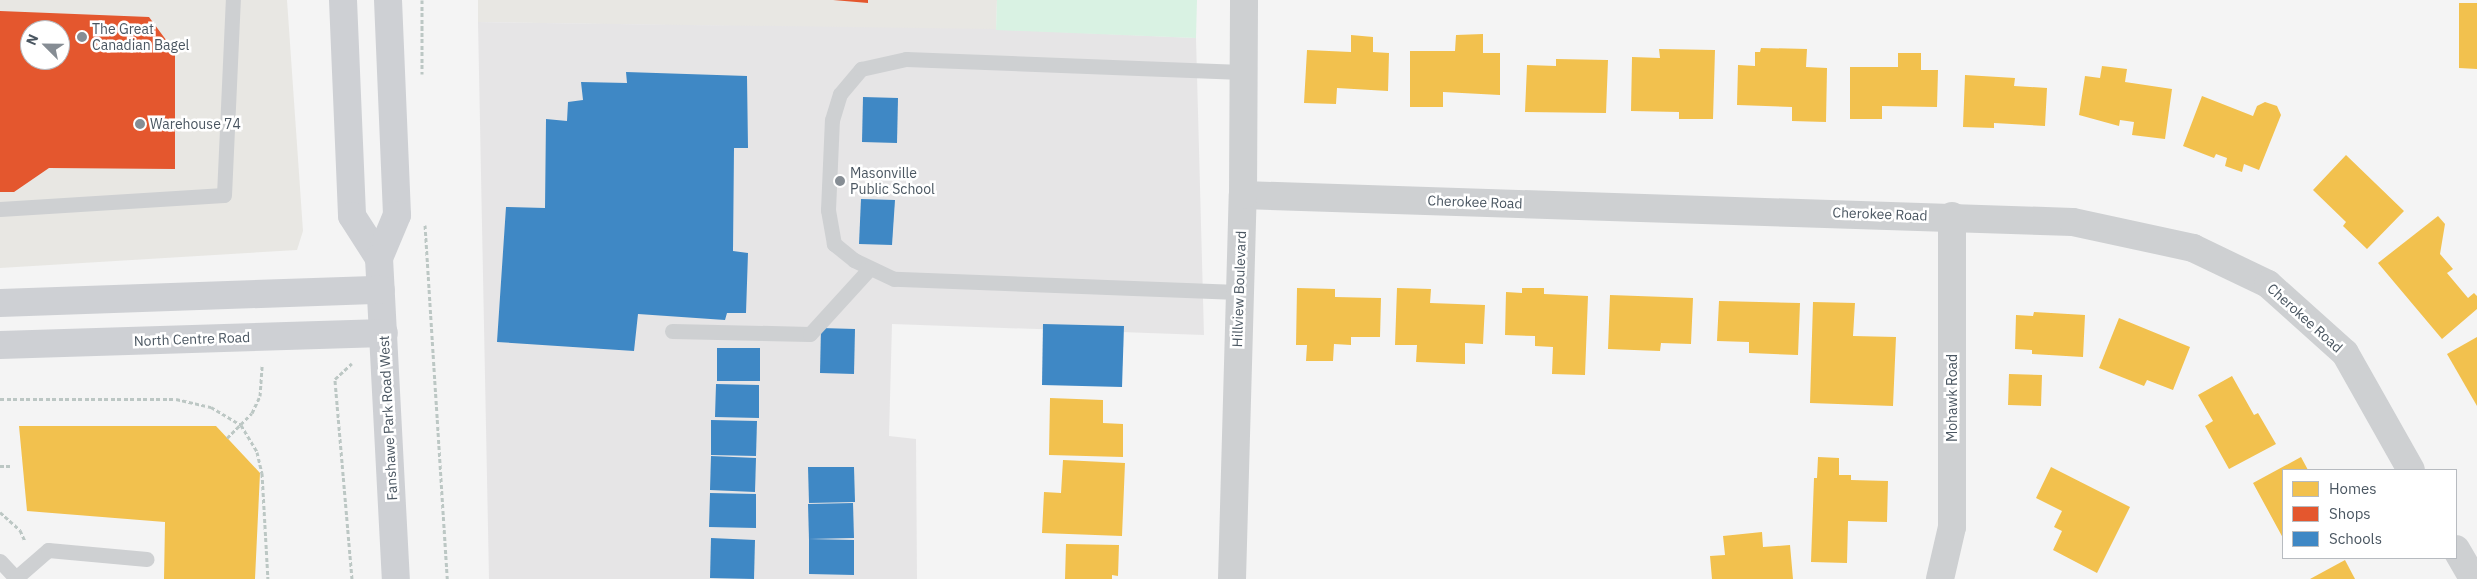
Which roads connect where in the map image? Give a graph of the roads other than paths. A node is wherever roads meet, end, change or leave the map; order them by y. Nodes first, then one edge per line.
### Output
1 (233, 0) edge
2 (343, 0) edge
3 (388, 0) edge
4 (1244, 0) edge
5 (1242, 72) junction
6 (1243, 195) junction
7 (0, 209) edge
8 (1952, 216) junction
9 (379, 258) junction
10 (870, 268) junction
11 (381, 290) junction
12 (1238, 292) junction
13 (0, 303) edge
14 (672, 330) dead end
15 (384, 333) junction
16 (0, 345) edge
17 (2410, 469) edge
18 (2457, 551) edge
19 (147, 560) dead end
20 (0, 561) edge
21 (17, 578) edge
22 (396, 579) edge
23 (1232, 579) edge
24 (1940, 579) edge
25 (2473, 579) edge

1 - 7 lane
2 - 9 main road, Fanshawe Park Road West
3 - 9 main road, Fanshawe Park Road West
4 - 5 street, Hillview Boulevard
5 - 6 street, Hillview Boulevard
5 - 10 lane
6 - 8 street, Cherokee Road
6 - 12 street, Hillview Boulevard
8 - 17 street, Cherokee Road
8 - 24 street, Mohawk Road
9 - 11 main road, Fanshawe Park Road West
10 - 12 lane
10 - 14 lane
11 - 13 main road
11 - 15 main road, Fanshawe Park Road West
12 - 23 street, Hillview Boulevard
15 - 16 main road, North Centre Road
15 - 22 main road, Fanshawe Park Road West
18 - 25 street
19 - 21 lane
20 - 21 lane

